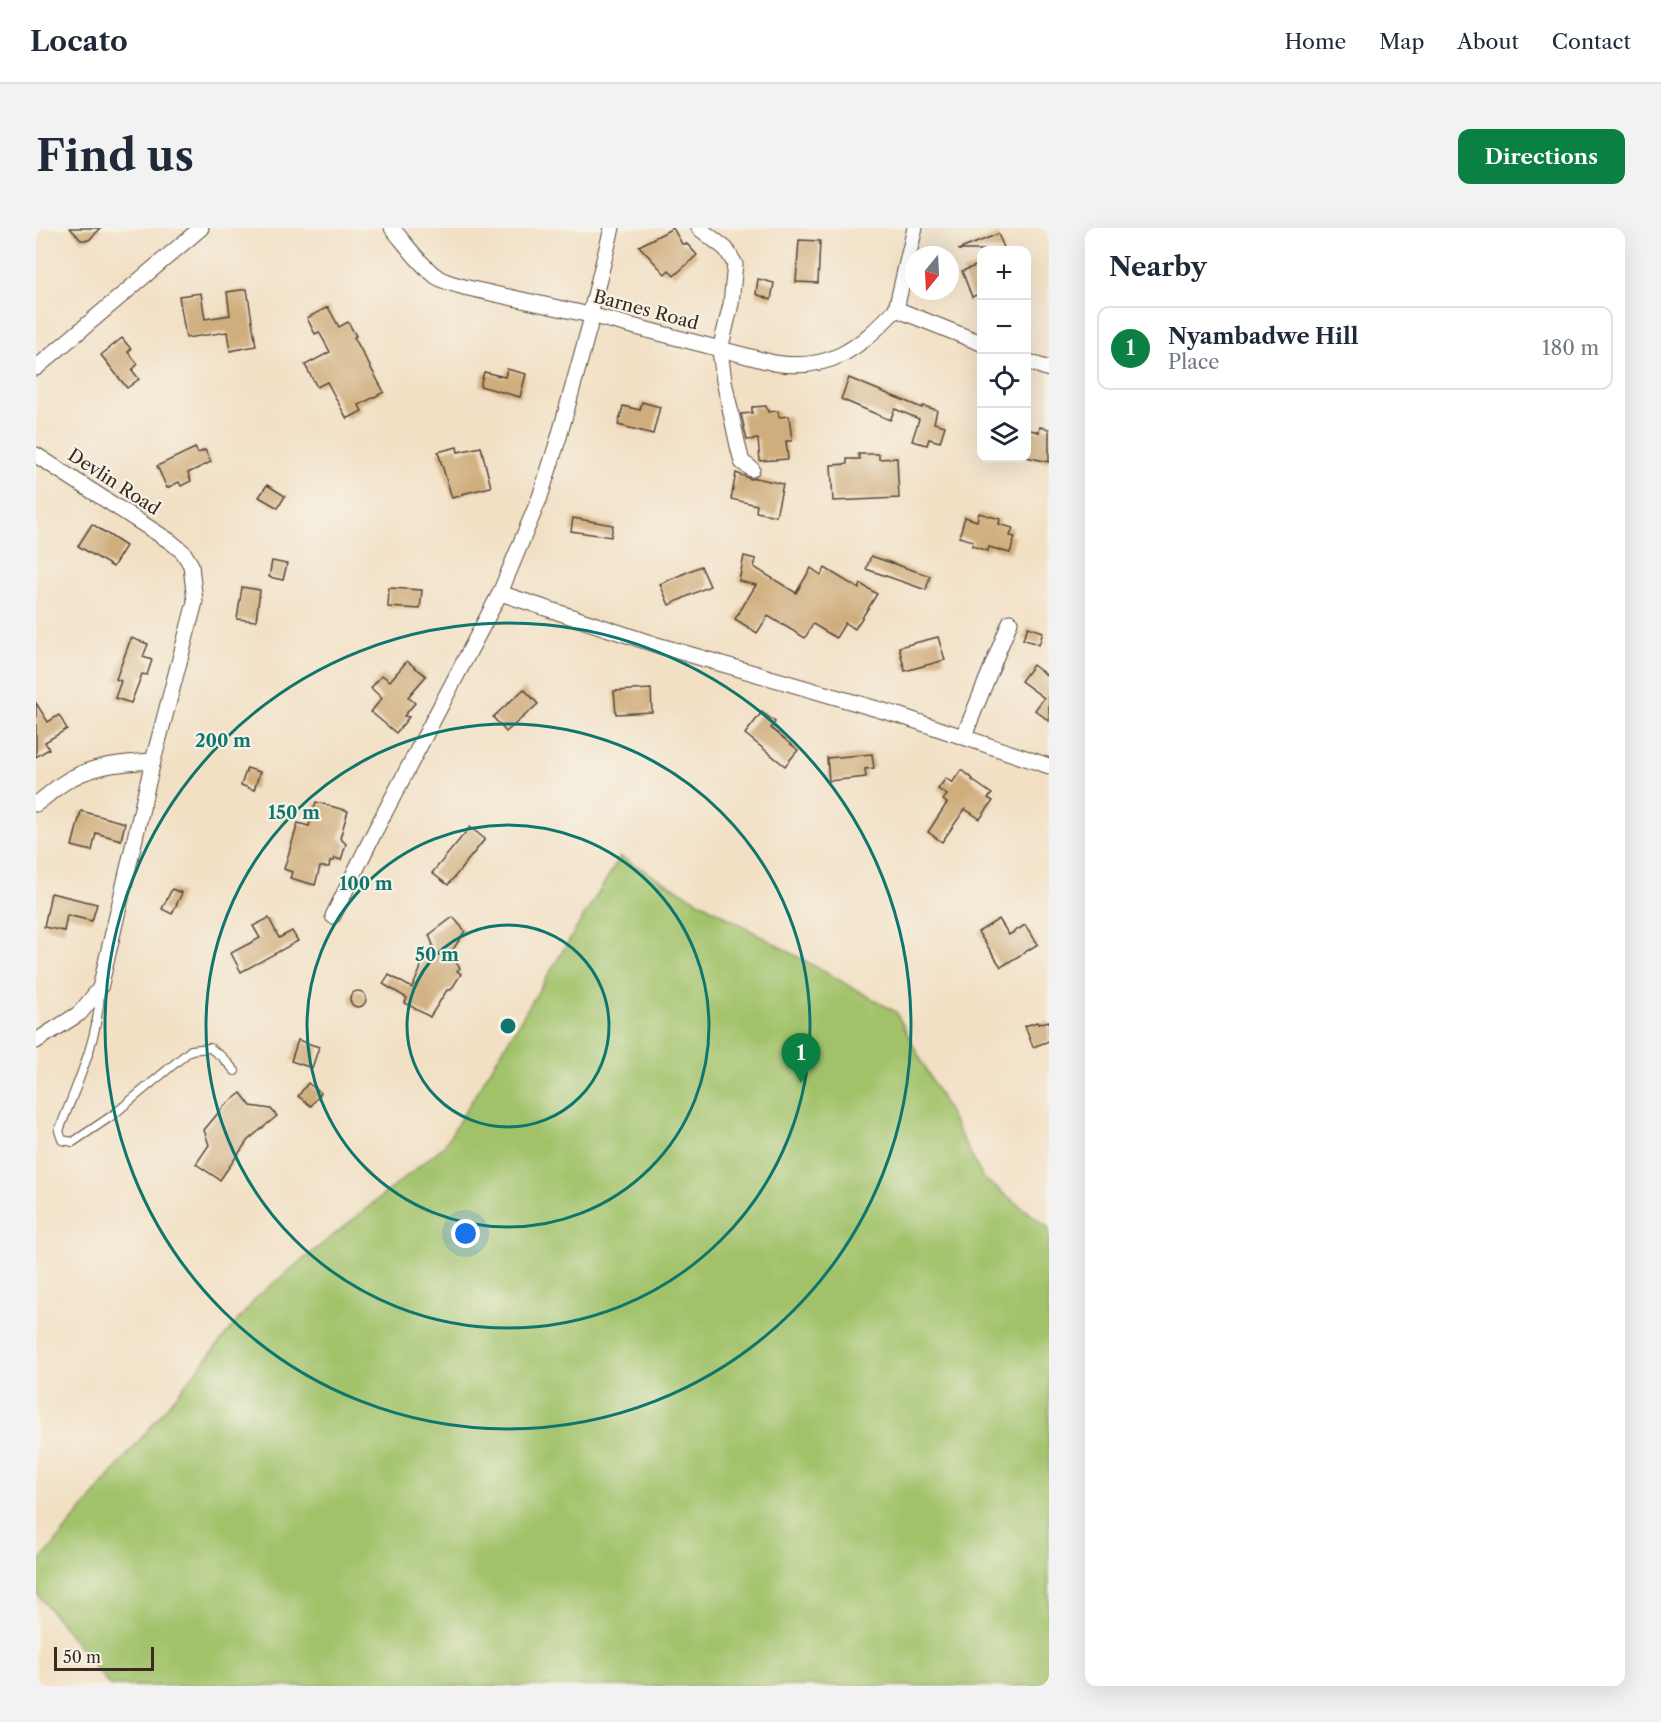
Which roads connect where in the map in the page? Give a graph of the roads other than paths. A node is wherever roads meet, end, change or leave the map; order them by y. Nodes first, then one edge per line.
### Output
1 (201, 228) edge
2 (392, 228) edge
3 (612, 228) edge
4 (699, 228) edge
5 (915, 228) edge
6 (896, 309) junction
7 (591, 316) junction
8 (977, 341) edge
9 (720, 350) junction
10 (1031, 363) edge
11 (36, 368) edge
12 (1049, 369) edge
13 (36, 454) edge
14 (752, 469) dead end
15 (500, 593) junction
16 (1010, 622) dead end
17 (964, 736) junction
18 (153, 761) junction
19 (1049, 766) edge
20 (36, 804) edge
21 (333, 916) dead end
22 (100, 988) junction
23 (36, 1041) edge
24 (235, 1071) dead end

1 - 11 street
2 - 7 street, Barnes Road
3 - 7 street
4 - 9 street
5 - 6 street
6 - 8 street
6 - 9 street, Barnes Road
7 - 9 street, Barnes Road
7 - 15 street
9 - 14 street
10 - 12 street
13 - 18 street, Devlin Road
15 - 17 street
15 - 21 street
16 - 17 street
17 - 19 street
18 - 20 street
18 - 22 street, Devlin Road
22 - 23 street
22 - 24 lane

